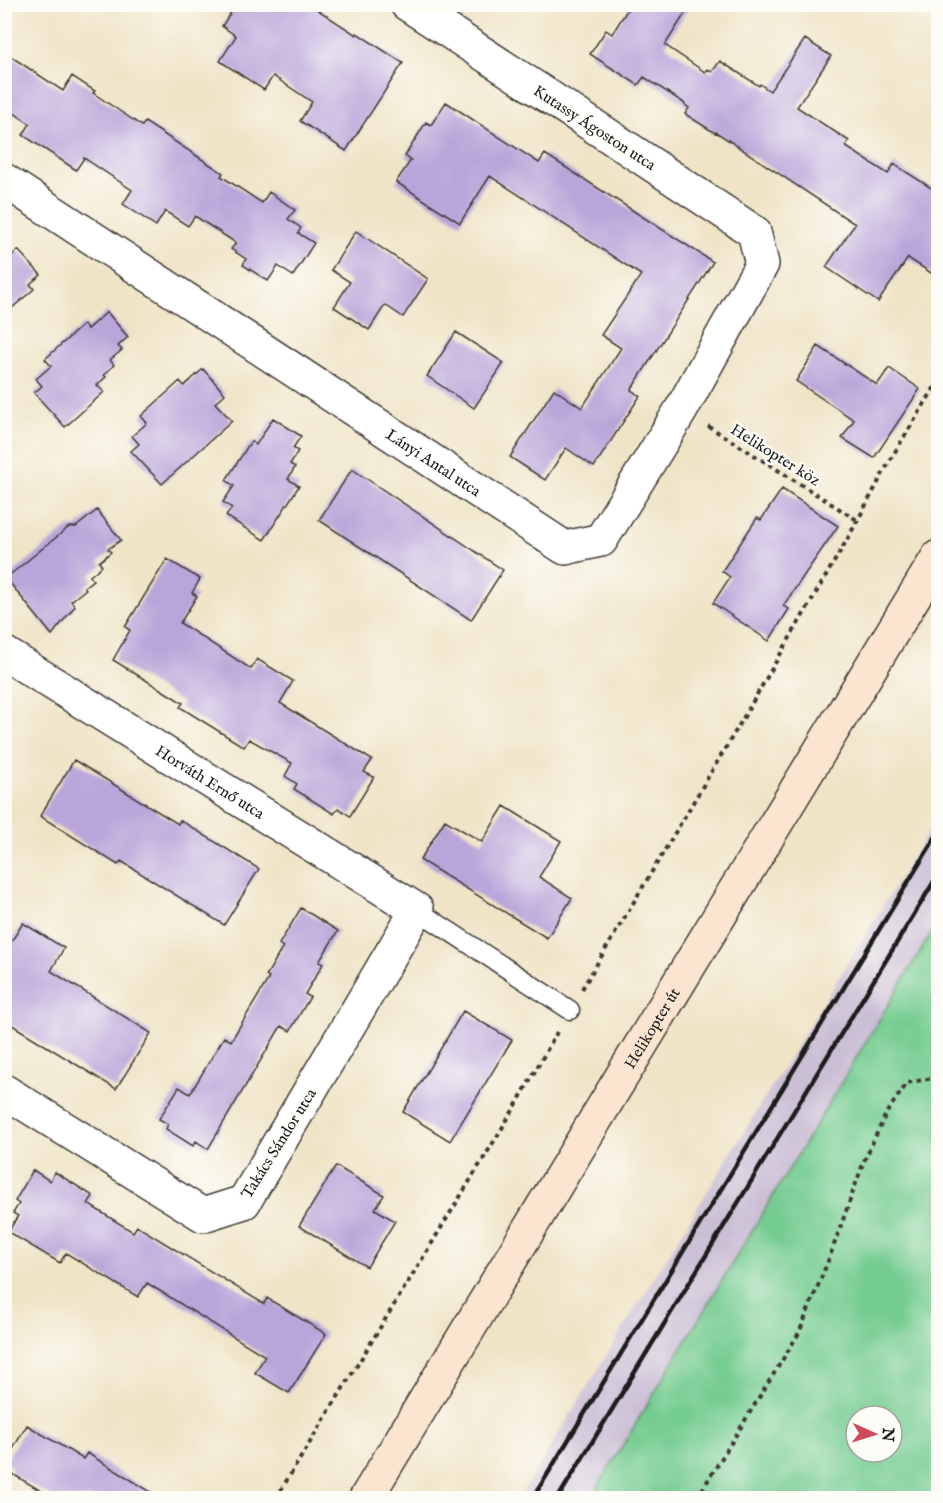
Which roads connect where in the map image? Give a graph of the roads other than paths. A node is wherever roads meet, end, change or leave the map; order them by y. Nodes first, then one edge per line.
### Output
1 (406, 4) edge
2 (4, 180) edge
3 (762, 264) joint
4 (939, 557) edge
5 (4, 653) edge
6 (417, 910) junction
7 (570, 1010) road end
8 (4, 1091) edge
9 (366, 1498) edge

1 - 3 street, Kutassy Ágoston utca
2 - 3 street, Lányi Antal utca
4 - 9 street, Helikopter út
5 - 6 street, Horváth Ernő utca
6 - 7 lane
6 - 8 street, Takács Sándor utca

